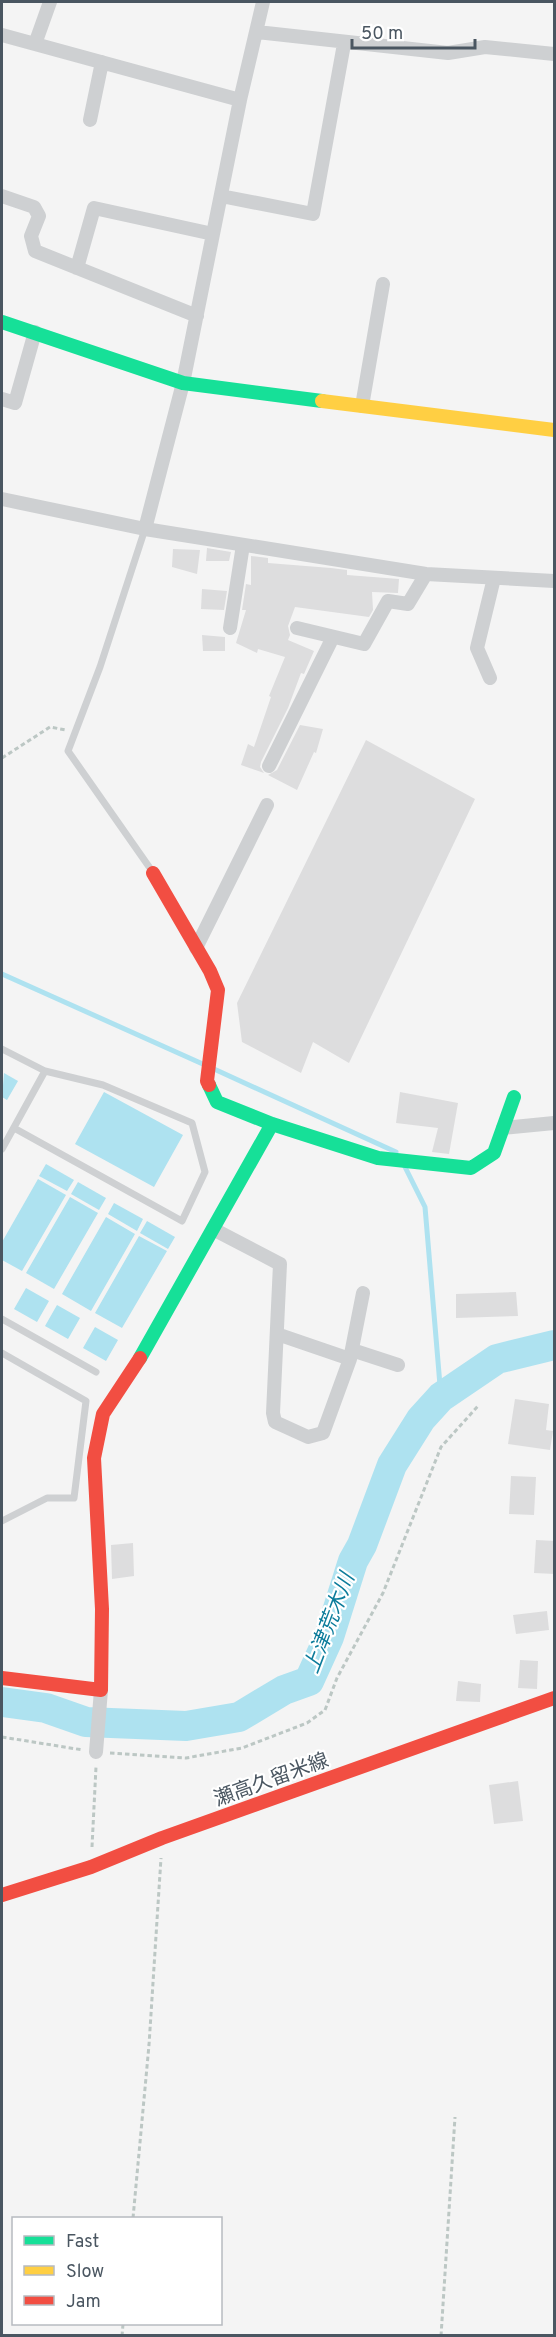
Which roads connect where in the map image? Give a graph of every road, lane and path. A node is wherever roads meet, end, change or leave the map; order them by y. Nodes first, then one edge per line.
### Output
1 (50, 2) edge
2 (263, 2) edge
3 (257, 32) junction
4 (2, 35) edge
5 (35, 44) junction
6 (344, 44) junction
7 (555, 54) edge
8 (102, 62) junction
9 (240, 100) junction
10 (90, 120) dead end
11 (2, 196) edge
12 (221, 196) junction
13 (213, 234) junction
14 (77, 268) junction
15 (383, 284) dead end
16 (197, 316) junction
17 (2, 322) edge
18 (34, 332) junction
19 (183, 382) junction
20 (2, 399) edge
21 (362, 406) junction
22 (555, 430) edge
23 (2, 500) edge
24 (145, 529) junction
25 (243, 545) junction
26 (426, 574) junction
27 (494, 578) junction
28 (555, 581) edge
29 (230, 628) dead end
30 (297, 628) dead end
31 (333, 637) junction
32 (490, 678) dead end
33 (75, 731) junction
34 (2, 758) edge
35 (269, 766) dead end
36 (267, 805) dead end
37 (153, 873) joint
38 (196, 948) junction
39 (2, 1049) edge
40 (45, 1071) junction
41 (514, 1097) dead end
42 (555, 1123) edge
43 (272, 1124) junction
44 (14, 1128) junction
45 (503, 1128) junction
46 (2, 1149) edge
47 (213, 1229) junction
48 (363, 1293) dead end
49 (2, 1319) edge
50 (277, 1334) junction
51 (2, 1353) edge
52 (351, 1355) junction
53 (398, 1365) dead end
54 (96, 1372) dead end
55 (478, 1406) dead end
56 (2, 1521) edge
57 (2, 1678) edge
58 (101, 1690) junction
59 (555, 1698) edge
60 (2, 1737) edge
61 (96, 1752) junction
62 (162, 1838) junction
63 (91, 1867) junction
64 (2, 1896) edge
65 (454, 2117) dead end
66 (133, 2217) edge
67 (441, 2336) edge

1 - 5 street
2 - 3 street
3 - 6 street
3 - 9 street
4 - 5 street
5 - 8 street
6 - 7 street
6 - 12 street
8 - 9 street
8 - 10 street
9 - 12 street
11 - 14 street
12 - 13 street
13 - 14 street
13 - 16 street
14 - 16 street
15 - 21 street
16 - 19 street
17 - 18 street
18 - 19 street
18 - 20 street
19 - 21 street
19 - 24 street
21 - 22 street
23 - 24 street
24 - 25 street
24 - 33 lane
25 - 26 street
25 - 29 street
26 - 27 street
26 - 31 street
27 - 28 street
27 - 32 street
30 - 31 street
31 - 35 street
33 - 34 path
33 - 37 lane
36 - 38 street
37 - 38 street
38 - 43 street
39 - 40 lane
40 - 44 lane
40 - 44 lane
41 - 45 street
42 - 45 street
43 - 45 street
43 - 47 street
44 - 46 lane
47 - 50 street
47 - 58 street
48 - 52 street
49 - 54 lane
50 - 52 street
50 - 52 street
51 - 56 lane
52 - 53 street
55 - 61 path
57 - 58 street
58 - 61 street
59 - 62 street, 瀬高久留米線
60 - 61 path
61 - 63 path
62 - 63 street, 瀬高久留米線
62 - 66 path
63 - 64 street, 瀬高久留米線
65 - 67 path

